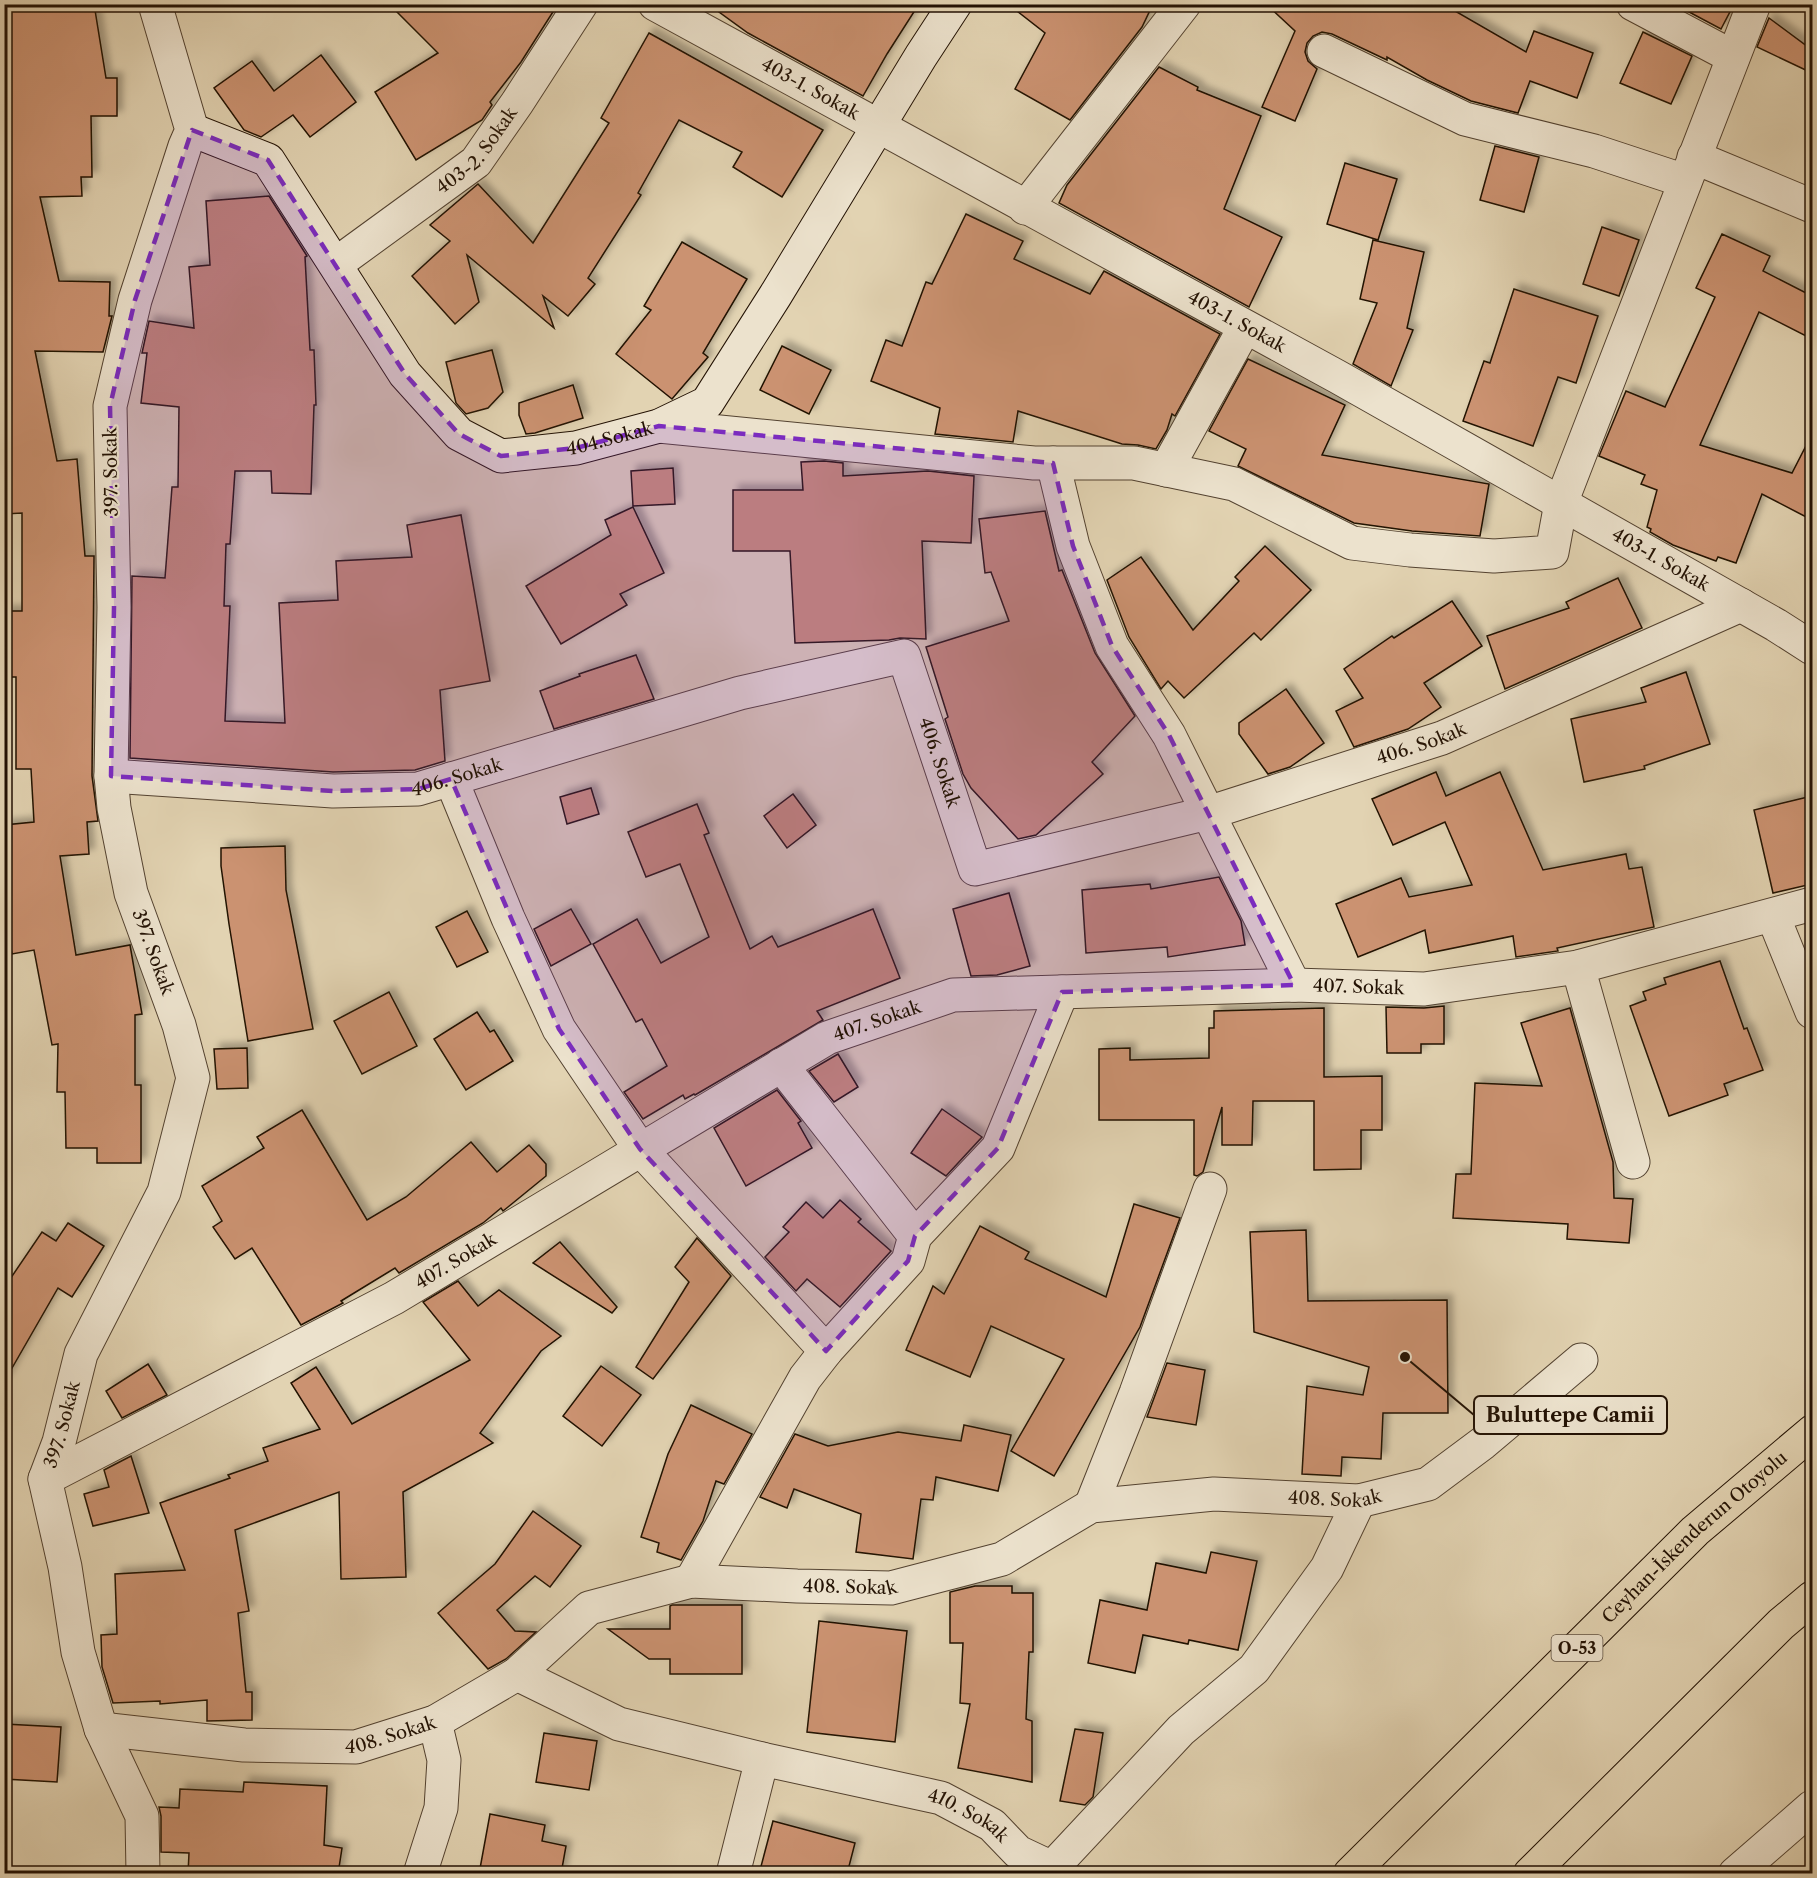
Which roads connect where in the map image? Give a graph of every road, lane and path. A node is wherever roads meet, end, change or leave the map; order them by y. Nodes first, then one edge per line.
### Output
1 (155, 4) edge
2 (581, 4) edge
3 (655, 4) edge
4 (955, 4) edge
5 (1184, 4) edge
6 (1633, 4) edge
7 (1754, 4) edge
8 (1324, 51) dead end
9 (1733, 57) junction
10 (878, 127) junction
11 (192, 130) junction
12 (1689, 169) junction
13 (1812, 206) edge
14 (1025, 208) junction
15 (336, 264) junction
16 (1245, 327) junction
17 (659, 426) junction
18 (1053, 463) junction
19 (1166, 470) junction
20 (1561, 503) junction
21 (1741, 606) junction
22 (1812, 648) edge
23 (111, 776) junction
24 (452, 779) junction
25 (1208, 813) junction
26 (1812, 904) edge
27 (1773, 916) junction
28 (1578, 967) junction
29 (1294, 985) junction
30 (1062, 992) junction
31 (1812, 1012) edge
32 (781, 1065) junction
33 (640, 1149) junction
34 (1633, 1162) dead end
35 (1210, 1189) dead end
36 (915, 1236) junction
37 (826, 1351) junction
38 (1581, 1360) dead end
39 (1812, 1432) edge
40 (45, 1479) junction
41 (1359, 1502) junction
42 (1091, 1506) junction
43 (691, 1581) junction
44 (1812, 1598) edge
45 (517, 1674) junction
46 (435, 1722) junction
47 (101, 1729) junction
48 (762, 1759) junction
49 (1812, 1807) edge
50 (143, 1874) edge
51 (420, 1874) edge
52 (733, 1874) edge
53 (1350, 1874) edge
54 (1530, 1874) edge
55 (1735, 1874) edge

1 - 11 street
2 - 15 street, 403-2. Sokak
3 - 10 street, 403-1. Sokak
4 - 10 street, 404.Sokak
5 - 14 street
6 - 9 street
7 - 9 street
8 - 12 street
9 - 12 street
10 - 14 street, 403-1. Sokak
10 - 17 street, 404.Sokak
11 - 15 street, 404.Sokak
11 - 23 street, 397. Sokak
12 - 13 street
12 - 20 street
14 - 16 street, 403-1. Sokak
15 - 17 street, 404.Sokak
16 - 19 street
16 - 20 street, 403-1. Sokak
17 - 18 street
18 - 19 street
18 - 25 street
19 - 20 street
20 - 21 street, 403-1. Sokak
21 - 22 street, 403-1. Sokak
21 - 25 street, 406. Sokak
23 - 24 street, 406. Sokak
23 - 40 street, 397. Sokak
24 - 25 street, 406. Sokak
24 - 33 street
25 - 29 street
26 - 27 street, 407. Sokak
27 - 28 street, 407. Sokak
27 - 31 street
28 - 29 street, 407. Sokak
28 - 34 street
29 - 30 street, 407. Sokak
30 - 32 street, 407. Sokak
30 - 36 street
32 - 33 street, 407. Sokak
32 - 36 street
33 - 37 street
33 - 40 street, 407. Sokak
35 - 42 street
36 - 37 street
37 - 43 street
38 - 41 street, 408. Sokak
39 - 53 highway, Ceyhan-İskenderun Otoyolu / O-53
40 - 47 street, 397. Sokak
41 - 42 street, 408. Sokak
41 - 48 street, 410. Sokak
42 - 43 street, 408. Sokak
43 - 45 street, 408. Sokak
44 - 54 highway
45 - 46 street, 408. Sokak
45 - 48 street, 410. Sokak
46 - 47 street, 408. Sokak
46 - 51 street
47 - 50 street, 397. Sokak
48 - 52 street
49 - 55 street

